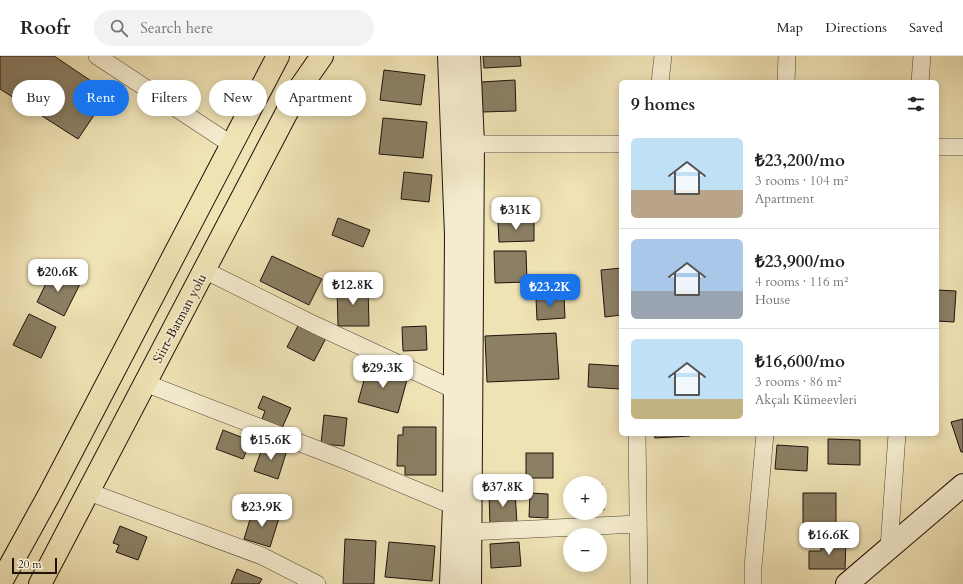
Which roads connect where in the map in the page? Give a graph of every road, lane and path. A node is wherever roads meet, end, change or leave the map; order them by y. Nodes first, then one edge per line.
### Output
1 (97, 56) edge
2 (278, 56) edge
3 (322, 56) edge
4 (449, 56) edge
5 (469, 56) edge
6 (663, 56) edge
7 (787, 56) edge
8 (922, 56) edge
9 (660, 80) edge
10 (786, 80) edge
11 (920, 80) edge
12 (473, 144) junction
13 (619, 144) edge
14 (232, 145) junction
15 (939, 147) edge
16 (963, 147) edge
17 (204, 270) junction
18 (145, 383) junction
19 (455, 390) junction
20 (637, 436) edge
21 (766, 436) edge
22 (896, 436) edge
23 (963, 485) edge
24 (88, 492) junction
25 (454, 506) junction
26 (638, 524) junction
27 (470, 532) junction
28 (889, 548) junction
29 (0, 584) edge
30 (40, 584) edge
31 (317, 584) edge
32 (451, 584) edge
33 (470, 584) edge
34 (639, 584) edge
35 (753, 584) edge
36 (847, 584) edge

1 - 14 street
2 - 14 highway
3 - 17 highway, Siirt-Batman yolu
4 - 19 main road
5 - 12 main road
6 - 9 street
7 - 10 street
8 - 11 street
12 - 13 street
12 - 27 main road
14 - 29 highway
15 - 16 street
17 - 18 highway, Siirt-Batman yolu
17 - 19 street
18 - 24 highway, Siirt-Batman yolu
18 - 25 street
19 - 25 main road
20 - 26 street
21 - 35 street
22 - 28 street
23 - 28 main road
24 - 30 highway, Siirt-Batman yolu
24 - 31 street
25 - 32 main road
26 - 27 street
26 - 34 street
27 - 33 main road
28 - 36 main road

